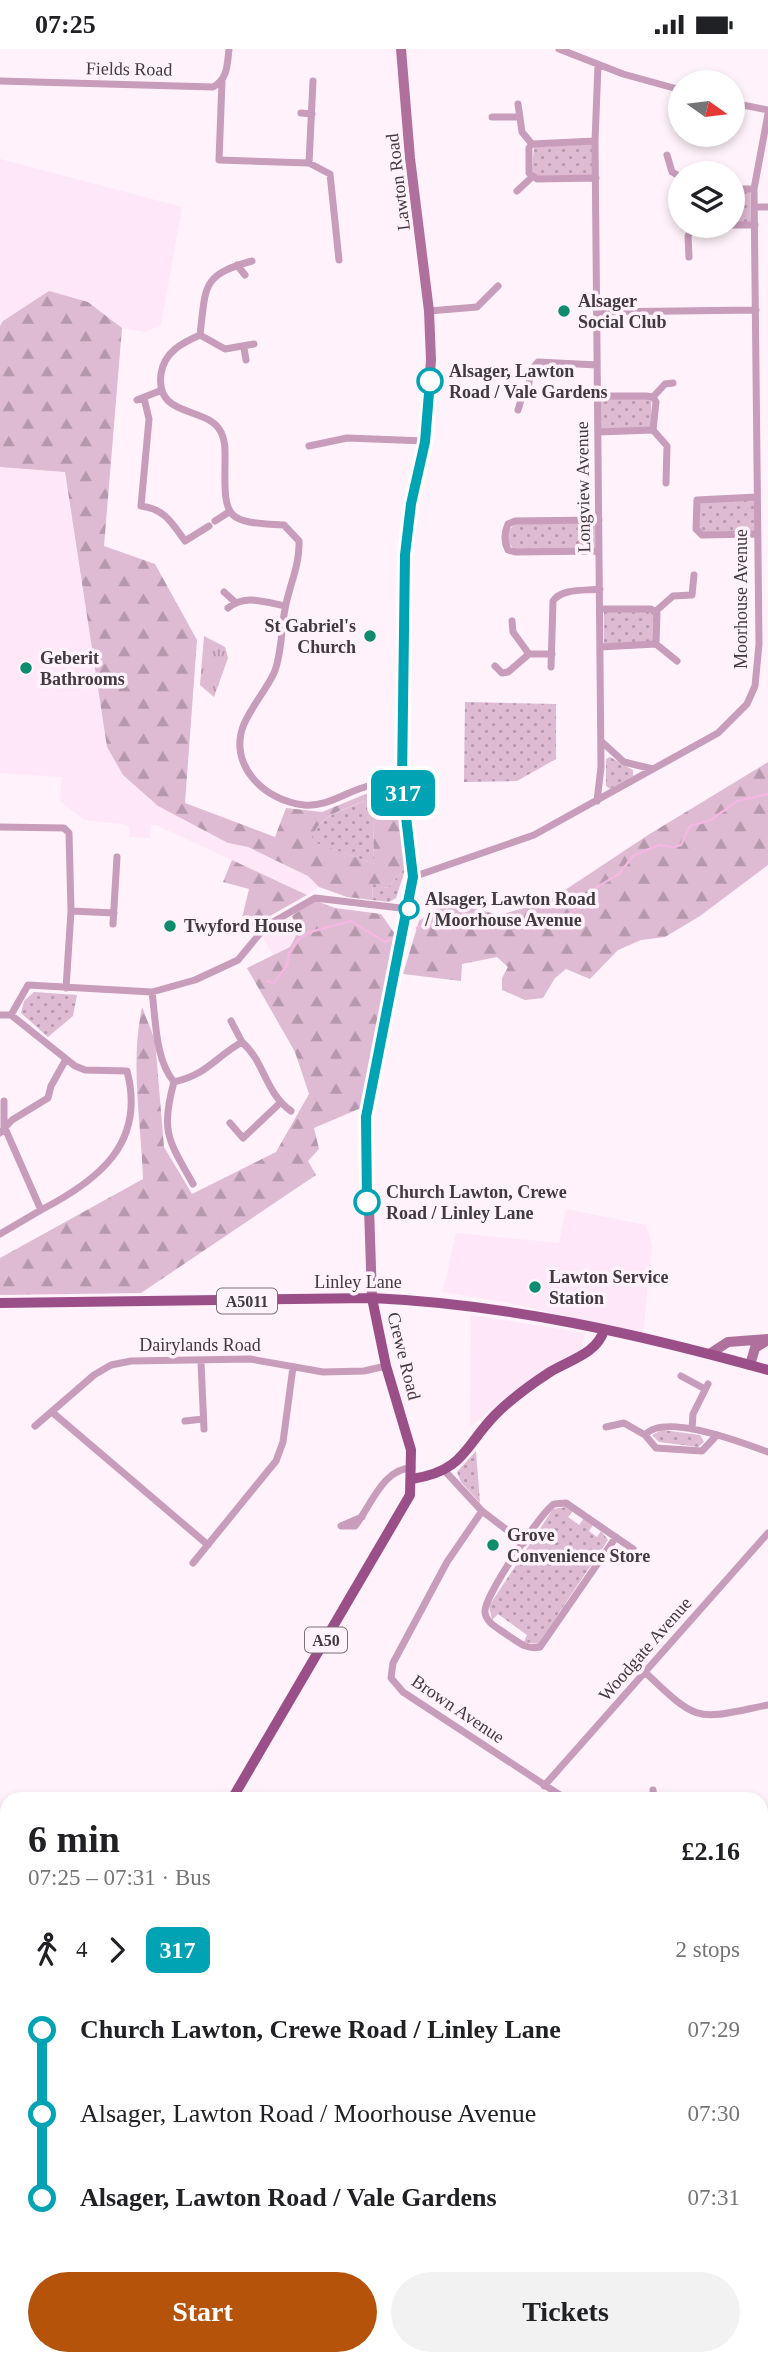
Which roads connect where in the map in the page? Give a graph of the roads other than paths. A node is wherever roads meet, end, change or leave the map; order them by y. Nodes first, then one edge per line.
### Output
1 (229, 49) edge
2 (401, 49) edge
3 (559, 49) edge
4 (598, 65) junction
5 (0, 81) edge
6 (313, 81) dead end
7 (222, 82) junction
8 (668, 86) edge
9 (519, 104) dead end
10 (746, 106) edge
11 (768, 112) edge
12 (301, 113) dead end
13 (312, 114) junction
14 (492, 117) dead end
15 (518, 117) junction
16 (595, 141) junction
17 (532, 144) junction
18 (667, 155) dead end
19 (669, 161) edge
20 (309, 163) junction
21 (532, 177) junction
22 (596, 178) junction
23 (745, 188) edge
24 (754, 188) junction
25 (517, 191) dead end
26 (755, 207) junction
27 (768, 207) edge
28 (745, 225) edge
29 (755, 225) junction
30 (688, 238) edge
31 (689, 257) dead end
32 (339, 260) dead end
33 (252, 261) dead end
34 (237, 265) junction
35 (245, 275) dead end
36 (498, 286) dead end
37 (429, 310) junction
38 (756, 310) junction
39 (597, 312) junction
40 (200, 335) junction
41 (254, 344) dead end
42 (244, 348) junction
43 (246, 360) dead end
44 (597, 365) junction
45 (673, 383) dead end
46 (162, 390) junction
47 (598, 396) junction
48 (653, 397) junction
49 (518, 410) dead end
50 (653, 431) junction
51 (598, 432) junction
52 (425, 442) junction
53 (309, 446) dead end
54 (666, 483) dead end
55 (757, 497) junction
56 (229, 512) junction
57 (757, 516) junction
58 (768, 516) edge
59 (599, 520) junction
60 (758, 534) junction
61 (599, 551) junction
62 (694, 575) dead end
63 (600, 589) junction
64 (224, 592) dead end
65 (235, 602) junction
66 (285, 606) junction
67 (228, 608) dead end
68 (600, 610) junction
69 (656, 611) junction
70 (512, 621) dead end
71 (656, 644) junction
72 (764, 644) edge
73 (600, 647) junction
74 (529, 654) junction
75 (552, 654) junction
76 (677, 661) dead end
77 (495, 666) dead end
78 (551, 667) dead end
79 (601, 741) junction
80 (653, 769) junction
81 (402, 782) junction
82 (597, 801) junction
83 (74, 823) dead end
84 (0, 827) edge
85 (68, 830) junction
86 (117, 857) dead end
87 (413, 877) junction
88 (409, 909) junction
89 (71, 911) junction
90 (114, 913) junction
91 (113, 924) dead end
92 (66, 988) junction
93 (152, 992) junction
94 (0, 1015) edge
95 (11, 1015) junction
96 (231, 1021) dead end
97 (242, 1042) junction
98 (65, 1061) junction
99 (127, 1061) dead end
100 (127, 1071) junction
101 (174, 1082) junction
102 (4, 1101) dead end
103 (280, 1103) junction
104 (291, 1111) dead end
105 (230, 1123) dead end
106 (2, 1129) edge
107 (193, 1184) dead end
108 (41, 1210) junction
109 (0, 1234) edge
110 (372, 1298) junction
111 (0, 1303) edge
112 (604, 1331) junction
113 (768, 1339) edge
114 (710, 1353) junction
115 (201, 1362) junction
116 (750, 1365) junction
117 (386, 1366) junction
118 (293, 1367) junction
119 (768, 1370) edge
120 (681, 1377) dead end
121 (52, 1412) junction
122 (203, 1419) junction
123 (186, 1421) dead end
124 (34, 1426) dead end
125 (606, 1427) dead end
126 (204, 1429) dead end
127 (692, 1429) junction
128 (645, 1435) junction
129 (718, 1435) junction
130 (768, 1451) edge
131 (444, 1470) junction
132 (412, 1473) junction
133 (482, 1511) junction
134 (362, 1517) dead end
135 (768, 1533) edge
136 (616, 1537) junction
137 (524, 1543) junction
138 (208, 1545) junction
139 (633, 1549) dead end
140 (193, 1563) dead end
141 (646, 1673) junction
142 (768, 1705) edge
143 (544, 1786) junction
144 (236, 1792) edge
145 (554, 1792) edge

1 - 7 street
2 - 37 main road, Lawton Road
3 - 4 street
4 - 8 street
4 - 16 street, Longview Avenue
5 - 7 street, Fields Road
6 - 13 street
7 - 20 street
9 - 15 street
10 - 11 street
11 - 24 street, Moorhouse Avenue
12 - 13 street
13 - 20 street
14 - 15 street
15 - 17 street
16 - 17 street
16 - 22 street, Longview Avenue
17 - 21 street
18 - 19 street
20 - 32 street
21 - 22 street
21 - 25 street
22 - 39 street, Longview Avenue
23 - 24 street
24 - 26 street, Moorhouse Avenue
26 - 27 street
26 - 29 street, Moorhouse Avenue
28 - 29 street
29 - 38 street, Moorhouse Avenue
30 - 31 street
33 - 34 street
34 - 35 street
34 - 40 street
36 - 37 street
37 - 52 main road, Lawton Road
38 - 39 street
38 - 55 street, Moorhouse Avenue
39 - 44 street, Longview Avenue
40 - 42 street
40 - 46 street
41 - 42 street
42 - 43 street
44 - 47 street, Longview Avenue
44 - 49 street
45 - 48 street
46 - 56 street
46 - 56 street
47 - 48 street
47 - 51 street, Longview Avenue
48 - 50 street
50 - 51 street
50 - 54 street
51 - 59 street, Longview Avenue
52 - 53 street
52 - 81 main road, Lawton Road
55 - 57 street, Moorhouse Avenue
55 - 60 street
56 - 66 street
57 - 58 street
57 - 60 street, Moorhouse Avenue
59 - 61 street, Longview Avenue
59 - 61 street
60 - 72 street, Moorhouse Avenue
61 - 63 street, Longview Avenue
62 - 69 street
63 - 68 street, Longview Avenue
63 - 75 street
64 - 65 street
65 - 66 street
65 - 67 street
66 - 81 street
68 - 69 street
68 - 73 street, Longview Avenue
69 - 71 street
70 - 74 street
71 - 73 street
71 - 76 street
72 - 80 street, Moorhouse Avenue
73 - 79 street, Longview Avenue
74 - 75 street
74 - 77 street
75 - 78 street
79 - 80 street
79 - 82 street, Longview Avenue
80 - 82 street, Moorhouse Avenue
81 - 87 main road, Lawton Road
82 - 87 street, Moorhouse Avenue
83 - 85 street
84 - 85 street
85 - 89 street
86 - 90 street
87 - 88 main road, Lawton Road
88 - 93 street
88 - 110 main road, Crewe Road
89 - 90 street
89 - 92 street
90 - 91 street
92 - 93 street
92 - 95 street
93 - 101 street
94 - 95 street
95 - 98 street
96 - 97 street
97 - 101 street
97 - 103 street
98 - 100 street
98 - 106 street
99 - 100 street
100 - 108 street
101 - 107 street
102 - 106 street
103 - 104 street
103 - 105 street
106 - 108 street
108 - 109 street
110 - 111 main road, Linley Lane / A5011
110 - 112 main road, Linley Lane
110 - 117 main road, Crewe Road / A50
112 - 114 main road, Linley Lane
112 - 131 main road
113 - 114 main road
113 - 116 main road
114 - 116 main road, Linley Lane
115 - 118 street, Dairylands Road
115 - 121 street, Dairylands Road
115 - 122 street
116 - 119 main road, Linley Lane
117 - 118 street, Dairylands Road
117 - 132 main road, Crewe Road / A50
118 - 138 street
120 - 127 street
121 - 124 street, Dairylands Road
121 - 138 street
122 - 123 street
122 - 126 street
125 - 128 street
127 - 128 street
127 - 129 street
128 - 129 street
129 - 130 street
131 - 132 main road
131 - 133 street
132 - 134 street
132 - 144 main road, A50
133 - 137 street
133 - 143 street, Brown Avenue
135 - 141 street, Woodgate Avenue
136 - 137 street
136 - 137 street
136 - 139 street
138 - 140 street
141 - 142 street
141 - 143 street, Woodgate Avenue
143 - 145 street, Brown Avenue

